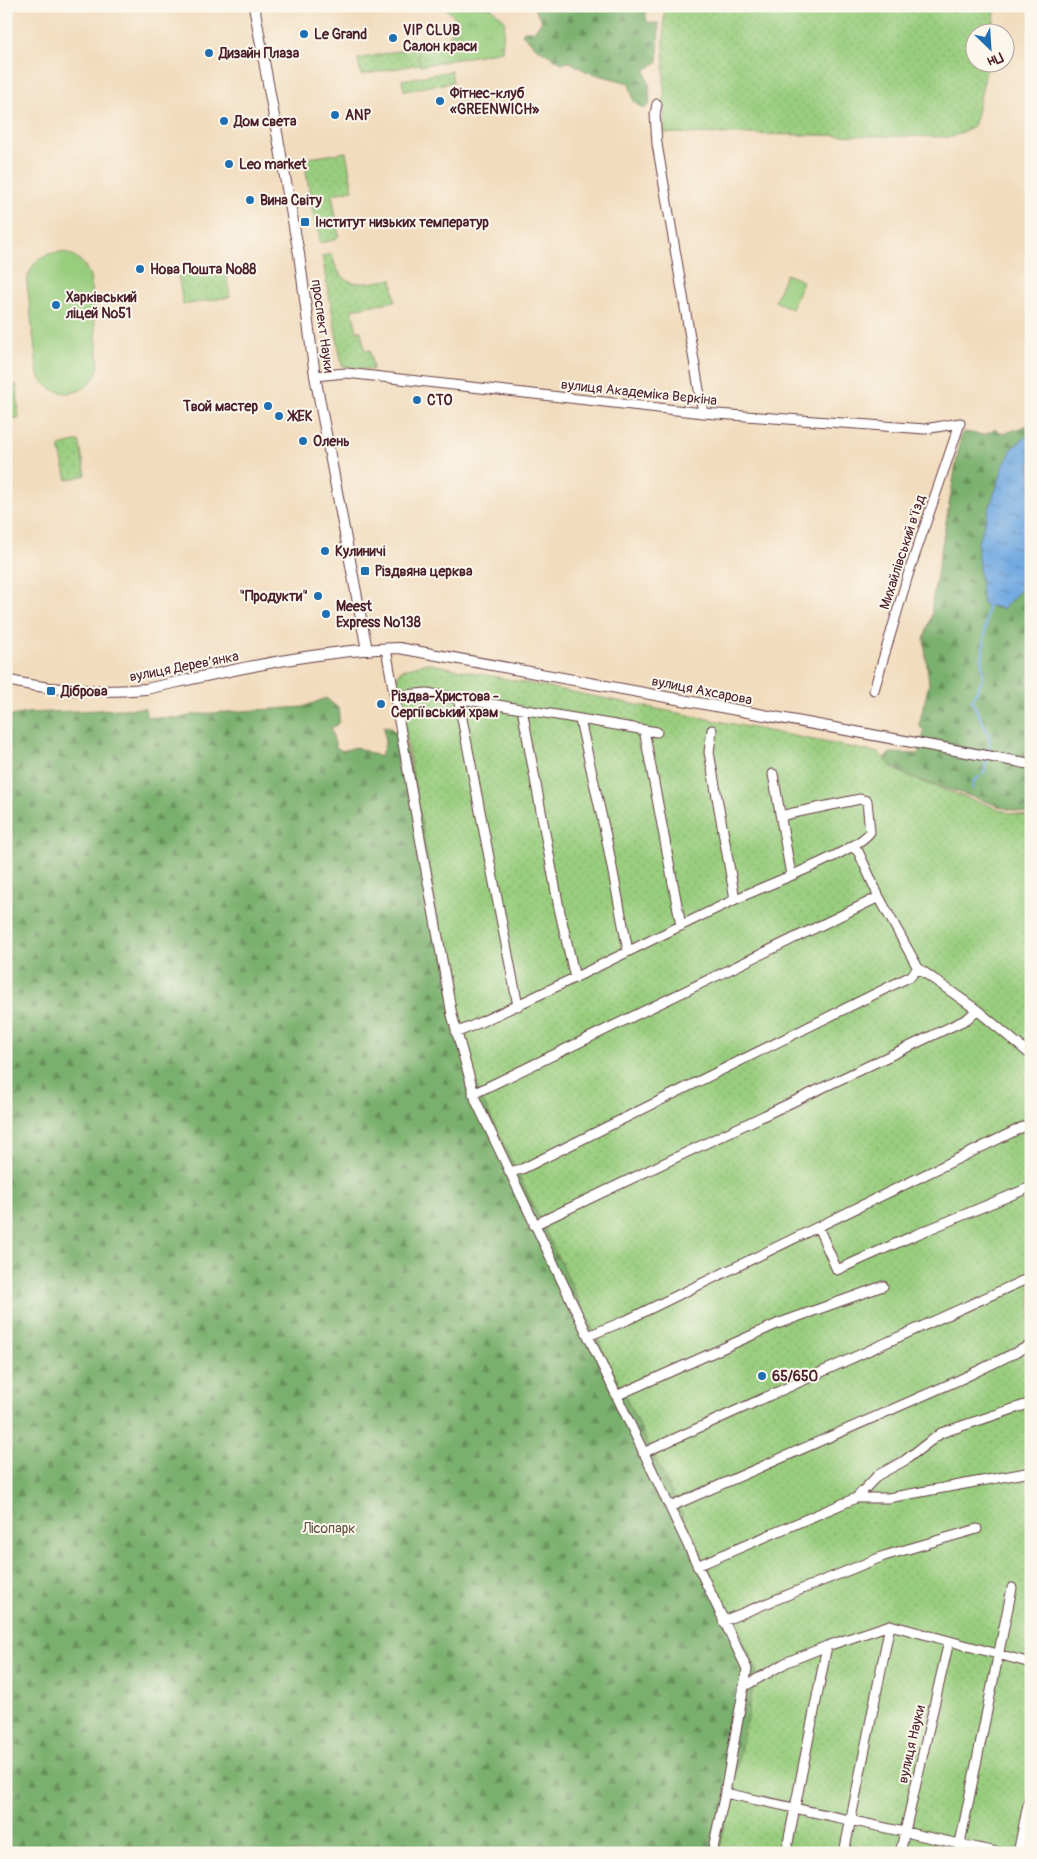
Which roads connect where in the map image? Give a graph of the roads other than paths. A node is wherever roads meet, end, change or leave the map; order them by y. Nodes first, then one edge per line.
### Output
1 (254, 6) edge
2 (658, 104) dead end
3 (316, 376) junction
4 (703, 413) junction
5 (960, 423) joint
6 (386, 649) junction
7 (367, 650) junction
8 (6, 680) edge
9 (874, 690) dead end
10 (395, 696) junction
11 (458, 698) junction
12 (522, 709) junction
13 (580, 720) junction
14 (644, 730) junction
15 (712, 730) dead end
16 (657, 732) dead end
17 (1031, 764) edge
18 (773, 774) dead end
19 (781, 819) junction
20 (852, 847) junction
21 (791, 875) junction
22 (879, 897) junction
23 (735, 899) junction
24 (681, 926) junction
25 (628, 951) junction
26 (918, 968) junction
27 (575, 978) junction
28 (518, 1006) junction
29 (977, 1010) junction
30 (456, 1033) junction
31 (1031, 1055) edge
32 (473, 1094) junction
33 (1031, 1123) edge
34 (509, 1172) junction
35 (1031, 1187) edge
36 (534, 1225) junction
37 (818, 1227) junction
38 (1031, 1277) edge
39 (883, 1286) dead end
40 (588, 1336) junction
41 (1031, 1345) edge
42 (616, 1396) junction
43 (1031, 1403) edge
44 (643, 1453) junction
45 (1031, 1472) edge
46 (856, 1498) junction
47 (670, 1507) junction
48 (977, 1529) dead end
49 (697, 1566) junction
50 (1012, 1588) dead end
51 (723, 1621) junction
52 (890, 1625) junction
53 (949, 1642) junction
54 (827, 1646) junction
55 (997, 1654) junction
56 (1031, 1663) edge
57 (743, 1687) junction
58 (1031, 1790) edge
59 (725, 1793) junction
60 (796, 1809) junction
61 (851, 1820) junction
62 (905, 1831) junction
63 (959, 1848) edge
64 (712, 1853) edge
65 (786, 1853) edge
66 (844, 1853) edge
67 (900, 1853) edge
68 (1001, 1853) edge
69 (1018, 1853) edge

1 - 3 main road, проспект Науки
2 - 4 street
3 - 4 street, вулиця Академіка Вєркіна
3 - 7 main road, проспект Науки
4 - 5 street, вулиця Академіка Вєркіна
5 - 9 street, Михайлівський в'їзд
6 - 7 main road, вулиця Ахсарова
6 - 10 street
6 - 17 main road, вулиця Ахсарова
7 - 8 main road, вулиця Дерев’янка
10 - 11 street
10 - 30 street
11 - 12 street
11 - 28 street
12 - 13 street
12 - 27 street
13 - 14 street
13 - 25 street
14 - 16 street
14 - 24 street
15 - 23 street
18 - 19 street
19 - 20 street
19 - 21 street
20 - 21 street
20 - 22 street
21 - 23 street
22 - 26 street
22 - 32 street
23 - 24 street
24 - 25 street
25 - 27 street
26 - 29 street
26 - 34 street
27 - 28 street
28 - 30 street
29 - 31 street
29 - 36 street
30 - 32 street
32 - 34 street
33 - 37 street
34 - 36 street
35 - 37 street
36 - 40 street
37 - 40 street
38 - 44 street
39 - 42 street
40 - 42 street
41 - 47 street
42 - 44 street
43 - 46 street
44 - 47 street
45 - 46 street
46 - 49 street
47 - 49 street
48 - 51 street
49 - 51 street
50 - 55 street
51 - 57 street
52 - 53 street
52 - 54 street
52 - 61 street
53 - 55 street
53 - 62 street, вулиця Науки
54 - 57 street
54 - 60 street
55 - 56 street
55 - 63 street
57 - 59 street
58 - 69 street
59 - 60 street
59 - 64 street
60 - 61 street
60 - 65 street
61 - 62 street
61 - 66 street
62 - 63 street
62 - 67 street, вулиця Науки
63 - 68 street

